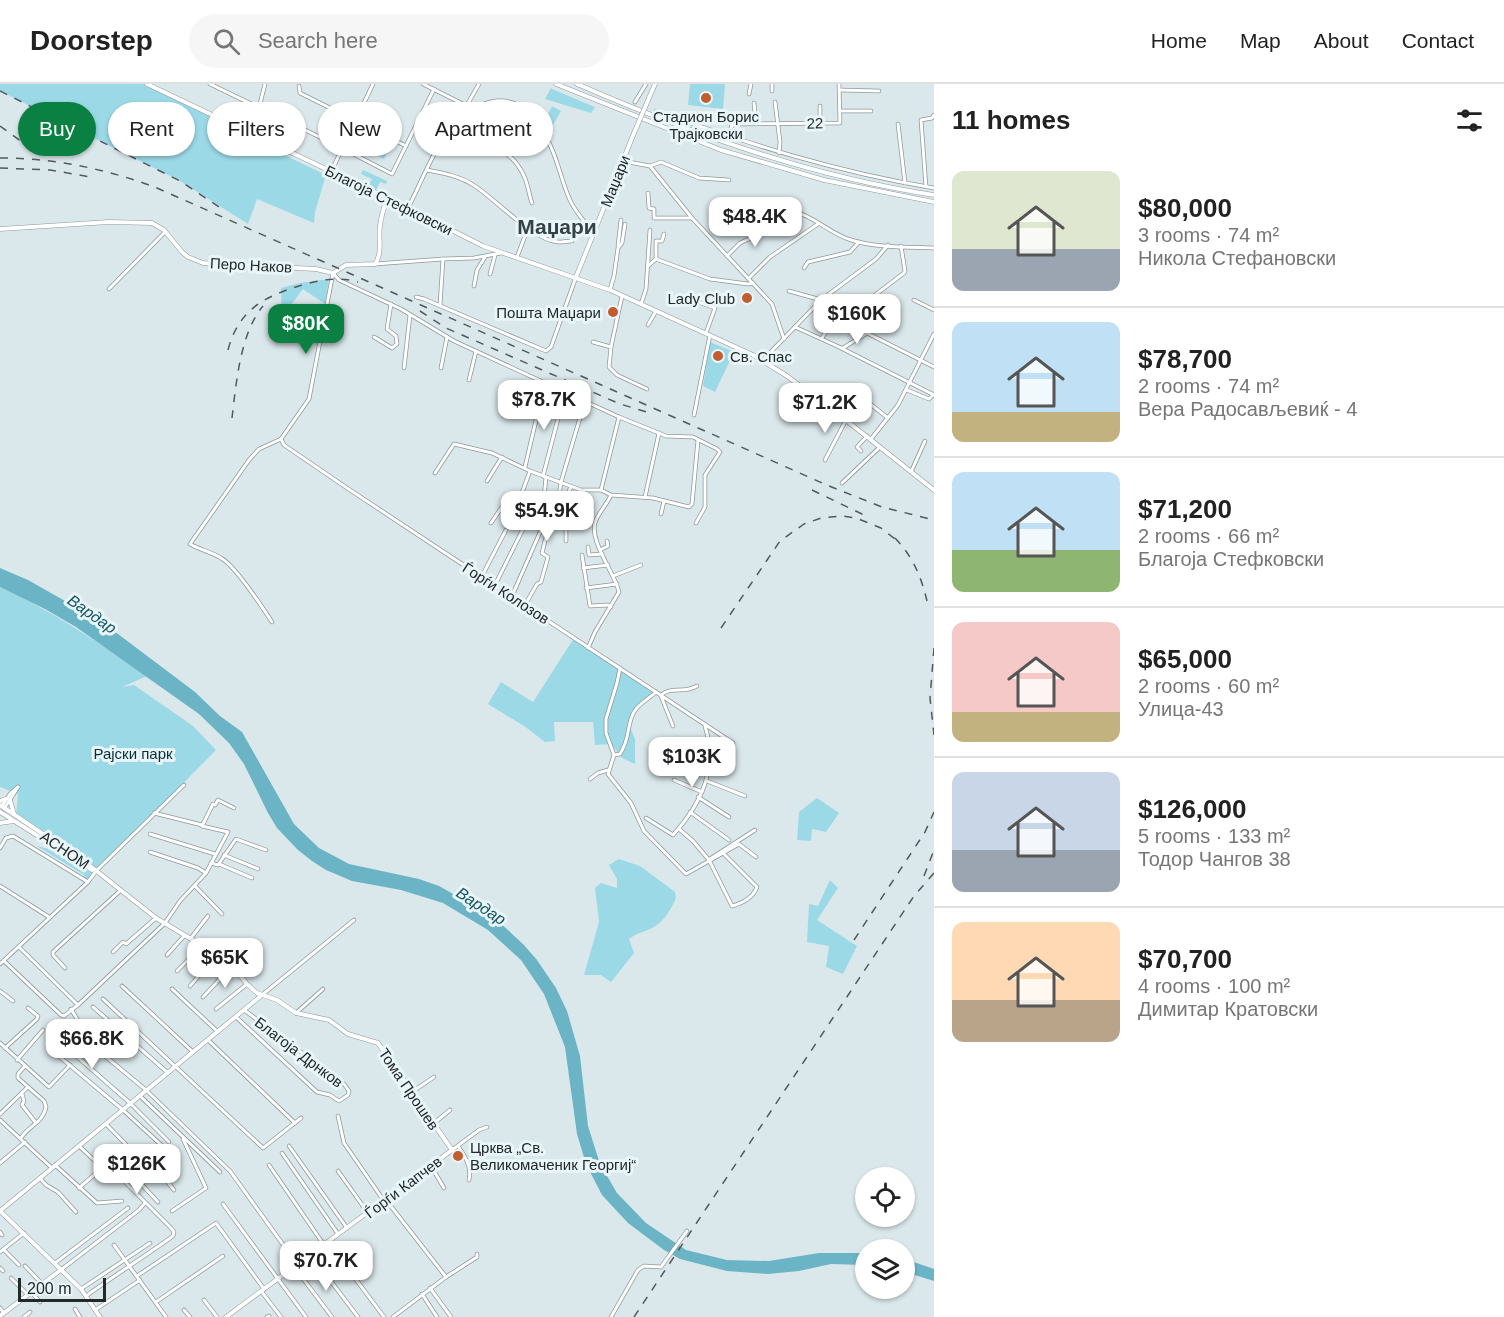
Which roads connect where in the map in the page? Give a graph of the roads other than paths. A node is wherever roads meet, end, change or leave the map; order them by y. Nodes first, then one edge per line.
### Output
1 (147, 84) edge
2 (210, 84) edge
3 (265, 84) edge
4 (373, 84) edge
5 (423, 84) edge
6 (479, 84) edge
7 (556, 84) edge
8 (577, 84) edge
9 (646, 84) edge
10 (655, 84) edge
11 (751, 84) edge
12 (772, 84) edge
13 (839, 84) edge
14 (153, 85) edge
15 (299, 86) dead end
16 (434, 89) junction
17 (840, 90) junction
18 (772, 91) dead end
19 (879, 91) dead end
20 (749, 94) dead end
21 (497, 101) joint
22 (247, 102) edge
23 (260, 102) edge
24 (318, 102) edge
25 (364, 102) edge
26 (461, 102) edge
27 (469, 102) edge
28 (494, 102) edge
29 (635, 102) dead end
30 (775, 102) dead end
31 (754, 103) dead end
32 (819, 106) dead end
33 (656, 111) dead end
34 (840, 111) junction
35 (871, 111) dead end
36 (934, 115) edge
37 (820, 123) junction
38 (756, 124) junction
39 (778, 124) junction
40 (898, 124) dead end
41 (729, 137) junction
42 (402, 144) edge
43 (406, 146) junction
44 (780, 153) junction
45 (402, 154) edge
46 (338, 156) edge
47 (357, 156) edge
48 (401, 156) edge
49 (435, 156) edge
50 (509, 156) edge
51 (623, 161) junction
52 (650, 166) junction
53 (427, 170) junction
54 (331, 172) junction
55 (729, 180) dead end
56 (905, 183) junction
57 (926, 187) junction
58 (934, 188) edge
59 (648, 193) dead end
60 (934, 195) edge
61 (387, 198) junction
62 (934, 202) edge
63 (532, 203) dead end
64 (408, 208) junction
65 (724, 211) dead end
66 (692, 219) junction
67 (621, 220) dead end
68 (625, 224) dead end
69 (818, 224) junction
70 (528, 228) junction
71 (773, 228) dead end
72 (0, 229) edge
73 (650, 230) dead end
74 (165, 232) junction
75 (594, 234) junction
76 (664, 234) dead end
77 (572, 241) dead end
78 (859, 242) junction
79 (888, 245) junction
80 (901, 246) junction
81 (618, 248) junction
82 (934, 248) edge
83 (501, 253) junction
84 (495, 255) junction
85 (727, 256) junction
86 (485, 257) junction
87 (443, 258) junction
88 (517, 258) junction
89 (656, 259) junction
90 (375, 264) junction
91 (648, 266) junction
92 (579, 268) junction
93 (804, 268) dead end
94 (333, 273) junction
95 (490, 274) dead end
96 (568, 275) junction
97 (576, 278) junction
98 (749, 278) junction
99 (585, 280) junction
100 (753, 283) junction
101 (474, 286) dead end
102 (109, 290) dead end
103 (610, 290) junction
104 (789, 291) dead end
105 (622, 296) junction
106 (416, 297) dead end
107 (821, 300) junction
108 (914, 300) dead end
109 (698, 302) dead end
110 (391, 304) junction
111 (641, 304) junction
112 (440, 305) junction
113 (854, 309) junction
114 (934, 310) edge
115 (656, 311) junction
116 (410, 315) junction
117 (648, 325) dead end
118 (795, 327) junction
119 (708, 334) junction
120 (934, 334) edge
121 (447, 337) junction
122 (374, 338) dead end
123 (784, 339) junction
124 (822, 339) junction
125 (593, 342) dead end
126 (611, 347) junction
127 (842, 349) junction
128 (476, 351) junction
129 (763, 360) junction
130 (921, 361) junction
131 (934, 367) edge
132 (404, 368) dead end
133 (441, 368) dead end
134 (469, 380) dead end
135 (544, 382) junction
136 (910, 383) junction
137 (647, 389) dead end
138 (907, 390) junction
139 (565, 392) junction
140 (934, 395) edge
141 (585, 401) junction
142 (837, 413) junction
143 (694, 415) dead end
144 (619, 417) junction
145 (888, 418) junction
146 (846, 420) junction
147 (659, 434) junction
148 (869, 438) junction
149 (281, 439) junction
150 (698, 440) junction
151 (925, 441) dead end
152 (880, 447) junction
153 (861, 451) dead end
154 (502, 457) junction
155 (825, 460) dead end
156 (525, 467) junction
157 (530, 471) junction
158 (911, 472) junction
159 (435, 473) dead end
160 (545, 476) junction
161 (488, 481) dead end
162 (561, 482) junction
163 (842, 483) dead end
164 (571, 487) junction
165 (601, 490) junction
166 (934, 490) edge
167 (611, 495) junction
168 (560, 496) dead end
169 (645, 497) junction
170 (520, 498) junction
171 (664, 501) junction
172 (543, 504) junction
173 (512, 510) junction
174 (661, 514) dead end
175 (491, 523) dead end
176 (696, 523) dead end
177 (506, 530) dead end
178 (548, 533) dead end
179 (566, 541) dead end
180 (607, 541) dead end
181 (588, 547) dead end
182 (601, 552) junction
183 (582, 555) dead end
184 (608, 565) junction
185 (641, 565) dead end
186 (583, 568) junction
187 (482, 576) junction
188 (613, 576) junction
189 (495, 585) junction
190 (617, 585) junction
191 (586, 588) junction
192 (512, 596) junction
193 (525, 605) junction
194 (611, 607) junction
195 (272, 622) dead end
196 (588, 648) junction
197 (620, 668) junction
198 (697, 686) dead end
199 (659, 693) junction
200 (704, 724) junction
201 (673, 726) dead end
202 (718, 732) junction
203 (708, 738) junction
204 (733, 743) dead end
205 (614, 755) junction
206 (608, 770) junction
207 (591, 779) dead end
208 (674, 780) dead end
209 (707, 781) junction
210 (184, 785) dead end
211 (702, 792) junction
212 (745, 796) dead end
213 (699, 797) junction
214 (8, 800) junction
215 (234, 808) dead end
216 (1, 809) edge
217 (690, 812) junction
218 (154, 813) junction
219 (729, 817) dead end
220 (646, 818) dead end
221 (16, 819) junction
222 (0, 822) edge
223 (202, 825) junction
224 (679, 829) junction
225 (755, 830) dead end
226 (150, 834) dead end
227 (729, 840) dead end
228 (0, 848) edge
229 (266, 850) dead end
230 (150, 852) dead end
231 (723, 853) junction
232 (215, 854) junction
233 (224, 855) junction
234 (756, 857) dead end
235 (709, 860) junction
236 (211, 863) junction
237 (219, 864) junction
238 (258, 869) dead end
239 (96, 871) junction
240 (206, 873) junction
241 (252, 878) dead end
242 (88, 882) junction
243 (0, 886) edge
244 (195, 886) junction
245 (121, 890) junction
246 (222, 914) dead end
247 (208, 916) dead end
248 (50, 918) junction
249 (156, 918) junction
250 (354, 920) dead end
251 (165, 923) junction
252 (184, 936) junction
253 (190, 940) junction
254 (202, 946) junction
255 (19, 947) junction
256 (113, 952) dead end
257 (167, 955) dead end
258 (217, 955) junction
259 (2, 962) edge
260 (233, 965) junction
261 (65, 968) dead end
262 (177, 972) dead end
263 (247, 984) junction
264 (122, 986) dead end
265 (190, 986) dead end
266 (172, 989) dead end
267 (323, 989) dead end
268 (0, 991) edge
269 (203, 996) dead end
270 (262, 996) junction
271 (103, 999) dead end
272 (13, 1001) dead end
273 (76, 1004) junction
274 (93, 1006) dead end
275 (28, 1008) dead end
276 (71, 1010) junction
277 (216, 1010) dead end
278 (244, 1010) junction
279 (296, 1013) junction
280 (236, 1017) junction
281 (44, 1030) dead end
282 (76, 1032) dead end
283 (218, 1032) junction
284 (208, 1040) junction
285 (0, 1043) edge
286 (65, 1046) dead end
287 (5, 1048) junction
288 (193, 1052) junction
289 (17, 1060) junction
290 (70, 1065) junction
291 (25, 1066) junction
292 (176, 1066) junction
293 (168, 1073) junction
294 (434, 1077) dead end
295 (28, 1087) junction
296 (146, 1090) junction
297 (411, 1092) junction
298 (22, 1094) junction
299 (320, 1094) junction
300 (140, 1096) junction
301 (319, 1101) dead end
302 (130, 1103) junction
303 (123, 1110) junction
304 (450, 1110) dead end
305 (0, 1113) edge
306 (338, 1116) dead end
307 (301, 1118) dead end
308 (0, 1120) edge
309 (295, 1123) junction
310 (36, 1124) junction
311 (106, 1124) junction
312 (433, 1124) junction
313 (487, 1128) dead end
314 (21, 1138) junction
315 (182, 1138) junction
316 (25, 1142) junction
317 (169, 1142) dead end
318 (126, 1144) junction
319 (79, 1146) junction
320 (289, 1146) dead end
321 (458, 1146) junction
322 (452, 1150) junction
323 (170, 1153) dead end
324 (282, 1153) dead end
325 (0, 1163) edge
326 (117, 1163) dead end
327 (145, 1164) junction
328 (269, 1165) dead end
329 (54, 1166) junction
330 (432, 1166) junction
331 (102, 1168) junction
332 (338, 1171) dead end
333 (220, 1172) dead end
334 (131, 1173) junction
335 (110, 1175) dead end
336 (40, 1178) junction
337 (469, 1180) dead end
338 (79, 1188) junction
339 (444, 1188) dead end
340 (174, 1190) dead end
341 (122, 1201) dead end
342 (385, 1201) junction
343 (158, 1202) dead end
344 (145, 1203) junction
345 (223, 1204) dead end
346 (128, 1208) dead end
347 (0, 1211) edge
348 (172, 1211) dead end
349 (76, 1212) dead end
350 (368, 1213) junction
351 (347, 1228) junction
352 (687, 1231) dead end
353 (24, 1233) junction
354 (338, 1234) junction
355 (150, 1243) dead end
356 (326, 1243) junction
357 (114, 1245) dead end
358 (2, 1251) edge
359 (477, 1254) dead end
360 (311, 1255) junction
361 (223, 1256) dead end
362 (124, 1260) junction
363 (56, 1263) junction
364 (19, 1265) dead end
365 (25, 1266) dead end
366 (296, 1266) junction
367 (130, 1267) junction
368 (62, 1269) junction
369 (446, 1277) junction
370 (11, 1278) dead end
371 (139, 1278) junction
372 (278, 1279) junction
373 (42, 1284) junction
374 (430, 1288) junction
375 (81, 1289) junction
376 (262, 1290) junction
377 (30, 1293) junction
378 (422, 1294) junction
379 (86, 1296) junction
380 (204, 1300) dead end
381 (40, 1302) dead end
382 (156, 1302) junction
383 (0, 1308) edge
384 (75, 1309) dead end
385 (95, 1310) junction
386 (184, 1310) dead end
387 (30, 1312) dead end
388 (2, 1314) edge
389 (24, 1317) edge
390 (80, 1317) edge
391 (100, 1317) edge
392 (166, 1317) edge
393 (190, 1317) edge
394 (217, 1317) edge
395 (226, 1317) edge
396 (281, 1317) edge
397 (306, 1317) edge
398 (332, 1317) edge
399 (358, 1317) edge
400 (384, 1317) edge
401 (393, 1317) edge
402 (438, 1317) edge
403 (451, 1317) edge
404 (611, 1317) edge

1 - 14 street, Благоја Стефковски
2 - 22 street
3 - 23 street
4 - 25 street
5 - 16 street
6 - 27 street
7 - 62 street
8 - 60 street
9 - 29 street
10 - 51 street, Маџари, bridge
11 - 20 street
12 - 18 street
13 - 17 street, 22
14 - 54 street, Благоја Стефковски
15 - 24 street
16 - 26 street
16 - 43 street
17 - 19 street
17 - 34 street, 22
21 - 28 street
21 - 75 street
30 - 39 street
31 - 38 street
32 - 37 street
33 - 41 street
34 - 35 street, 22
34 - 37 street, 22
36 - 57 street
37 - 39 street, 22
38 - 39 street, 22
38 - 41 street, 22
39 - 44 street
40 - 56 street
41 - 44 street
42 - 43 street
43 - 45 street
44 - 56 street
46 - 54 street
47 - 48 street
49 - 53 street
50 - 63 street
51 - 52 street
51 - 75 street, Маџари
52 - 55 street
52 - 66 street
53 - 64 street
53 - 70 street
54 - 61 street, Благоја Стефковски
56 - 57 street
57 - 58 street
59 - 66 street
61 - 64 street, Благоја Стефковски
61 - 90 street
64 - 83 street, Благоја Стефковски
65 - 69 street
66 - 85 street
67 - 81 street
68 - 81 street
69 - 78 street
69 - 98 street
70 - 77 street
70 - 88 street
71 - 85 street
72 - 74 street, Перо Наков
73 - 91 street
74 - 94 street, Перо Наков
74 - 102 street
75 - 92 street, Маџари
76 - 89 street
78 - 79 street
78 - 93 street
79 - 80 street
79 - 107 street
80 - 82 street
80 - 113 street
81 - 103 street
83 - 84 street, Благоја Стефковски
83 - 88 street, Благоја Стефковски
84 - 86 street, Благоја Стефковски
84 - 95 street
85 - 98 street
86 - 87 street, Благоја Стефковски
86 - 101 street
87 - 90 street, Благоја Стефковски
87 - 112 street, Благоја Стефковски
88 - 96 street, Благоја Стефковски
89 - 91 street
89 - 100 street
90 - 94 street, Перо Наков
91 - 111 street
92 - 96 street
92 - 97 street, Маџари
92 - 99 street
94 - 110 street
94 - 149 street
96 - 97 street, Благоја Стефковски
97 - 99 street, Благоја Стефковски
97 - 112 street
98 - 100 street
99 - 103 street, Благоја Стефковски
100 - 123 street
103 - 105 street, Благоја Стефковски
104 - 107 street
105 - 111 street, Благоја Стефковски
105 - 126 street
106 - 112 street
107 - 113 street
107 - 118 street
108 - 114 street
109 - 119 street
110 - 116 street
110 - 122 street
111 - 115 street, Благоја Стефковски
113 - 124 street
115 - 117 street
115 - 119 street, Благоја Стефковски
116 - 121 street
116 - 132 street
118 - 123 street
118 - 124 street
119 - 129 street, Благоја Стефковски
119 - 143 street
120 - 130 street
121 - 128 street
121 - 133 street
123 - 129 street
124 - 127 street
125 - 126 street
126 - 137 street
127 - 130 street
127 - 136 street
128 - 134 street
128 - 135 street
129 - 142 street, Благоја Стефковски
130 - 131 street
130 - 136 street
135 - 139 street
135 - 156 street
136 - 138 street
136 - 140 street
138 - 140 street
138 - 145 street
139 - 141 street
139 - 160 street
141 - 144 street
141 - 162 street
142 - 145 street
142 - 146 street, Благоја Стефковски
144 - 147 street
144 - 165 street
145 - 148 street
146 - 148 street, Благоја Стефковски
146 - 155 street
147 - 150 street
147 - 169 street
148 - 152 street, Благоја Стефковски
148 - 153 street
149 - 187 street, Ѓорѓи Колозов
149 - 195 street
150 - 171 street
150 - 176 street
151 - 158 street
152 - 158 street, Благоја Стефковски
152 - 163 street
154 - 156 street
154 - 159 street
154 - 161 street
156 - 157 street
157 - 160 street
157 - 170 street
158 - 166 street, Благоја Стефковски
160 - 162 street
160 - 172 street
162 - 164 street
162 - 168 street
164 - 165 street
164 - 179 street
165 - 167 street
167 - 169 street
167 - 182 street
169 - 171 street
170 - 172 street
170 - 173 street
171 - 174 street
172 - 192 street
173 - 175 street
173 - 189 street
177 - 187 street
178 - 193 street
180 - 182 street
181 - 182 street
182 - 184 street
183 - 186 street
184 - 186 street
184 - 188 street
185 - 188 street
186 - 191 street
187 - 189 street, Ѓорѓи Колозов
188 - 190 street
189 - 192 street, Ѓорѓи Колозов
190 - 191 street
190 - 194 street
191 - 194 street
192 - 193 street, Ѓорѓи Колозов
193 - 196 street, Ѓорѓи Колозов
194 - 196 street
196 - 197 street, Ѓорѓи Колозов
197 - 199 street, Ѓорѓи Колозов
197 - 205 street
198 - 199 street
199 - 200 street, Ѓорѓи Колозов
199 - 201 street
199 - 205 street
200 - 202 street, Ѓорѓи Колозов
200 - 203 street
202 - 203 street
202 - 204 street, Ѓорѓи Колозов
203 - 209 street
205 - 206 street
206 - 207 street
206 - 235 street
208 - 211 street
209 - 211 street
209 - 212 street
210 - 218 street
211 - 213 street
213 - 217 street
213 - 219 street
214 - 216 street
214 - 216 street
214 - 221 street
215 - 223 street
216 - 221 street, АСНОМ
217 - 224 street
217 - 227 street
218 - 223 street
218 - 239 street
220 - 224 street
221 - 222 street
221 - 239 street, АСНОМ
223 - 232 street
224 - 235 street
225 - 235 street
226 - 232 street
228 - 242 street
229 - 233 street
230 - 240 street
231 - 234 street
231 - 235 street
231 - 235 street
232 - 236 street
233 - 237 street
233 - 238 street
236 - 237 street
236 - 240 street
237 - 241 street
239 - 242 street
239 - 245 street, АСНОМ
240 - 244 street
242 - 248 street
243 - 248 street
244 - 246 street
244 - 251 street
245 - 249 street, АСНОМ
245 - 261 street
247 - 253 street
248 - 255 street
249 - 251 street, АСНОМ
249 - 256 street
250 - 270 street
251 - 252 street, АСНОМ
251 - 273 street
252 - 253 street, АСНОМ
252 - 257 street
253 - 254 street, АСНОМ
254 - 258 street, АСНОМ
254 - 262 street
255 - 259 street
255 - 273 street
258 - 260 street, АСНОМ
258 - 265 street
259 - 276 street
260 - 263 street, Тома Прошев
260 - 269 street
263 - 270 street, Тома Прошев
263 - 277 street
264 - 288 street
266 - 283 street
267 - 279 street
268 - 272 street
270 - 278 street
270 - 279 street, Тома Прошев
271 - 292 street
273 - 276 street
274 - 293 street
275 - 287 street
276 - 290 street
278 - 280 street
278 - 299 street, Благоја Дрнков
279 - 297 street, Тома Прошев
280 - 283 street
280 - 299 street, Благоја Дрнков
281 - 289 street
282 - 296 street
283 - 284 street
284 - 288 street
284 - 309 street
285 - 287 street
286 - 302 street
287 - 289 street
288 - 292 street
289 - 291 street
290 - 291 street
290 - 303 street
291 - 295 street
292 - 293 street
292 - 309 street
293 - 296 street
294 - 297 street
295 - 298 street
295 - 310 street
296 - 300 street
296 - 366 street
297 - 312 street, Тома Прошев
298 - 305 street
298 - 310 street
299 - 301 street
300 - 302 street
300 - 315 street
302 - 303 street
302 - 317 street
303 - 311 street
303 - 323 street
304 - 312 street
306 - 342 street
307 - 309 street
308 - 314 street
310 - 314 street
311 - 318 street
311 - 319 street
312 - 322 street, Тома Прошев
313 - 321 street, Ѓорѓи Капчев
314 - 316 street
315 - 333 street
315 - 348 street
316 - 325 street
316 - 329 street
318 - 326 street
318 - 327 street
319 - 329 street
319 - 331 street
320 - 351 street
321 - 322 street, Ѓорѓи Капчев
321 - 337 street
322 - 330 street, Ѓорѓи Капчев
324 - 354 street
327 - 334 street
327 - 340 street
328 - 356 street
329 - 336 street
329 - 338 street
330 - 339 street
330 - 342 street, Ѓорѓи Капчев
331 - 335 street
331 - 338 street
332 - 350 street
334 - 343 street
334 - 344 street
336 - 347 street
336 - 349 street
338 - 341 street
342 - 350 street, Ѓорѓи Капчев
342 - 369 street
344 - 367 street
344 - 368 street
345 - 372 street
346 - 363 street
347 - 353 street
350 - 351 street, Ѓорѓи Капчев
351 - 354 street, Ѓорѓи Капчев
352 - 404 street
353 - 358 street
353 - 363 street
354 - 356 street, Ѓорѓи Капчев
355 - 362 street
356 - 360 street, Ѓорѓи Капчев
356 - 400 street
357 - 362 street
358 - 364 street
359 - 369 street
360 - 366 street, Ѓорѓи Капчев
360 - 399 street
361 - 382 street
362 - 367 street
362 - 375 street
363 - 368 street
365 - 373 street
366 - 372 street, Ѓорѓи Капчев
366 - 398 street
367 - 371 street
367 - 379 street
368 - 373 street
368 - 375 street
369 - 374 street
370 - 377 street
371 - 376 street
371 - 382 street
371 - 385 street
372 - 376 street, Ѓорѓи Капчев
372 - 397 street
373 - 377 street
374 - 378 street
374 - 403 street
375 - 379 street
376 - 395 street, Ѓорѓи Капчев
376 - 396 street
377 - 381 street
377 - 388 street
378 - 401 street
378 - 402 street
379 - 385 street
380 - 394 street
382 - 392 street
383 - 388 street
384 - 390 street
385 - 391 street
386 - 393 street
387 - 389 street

